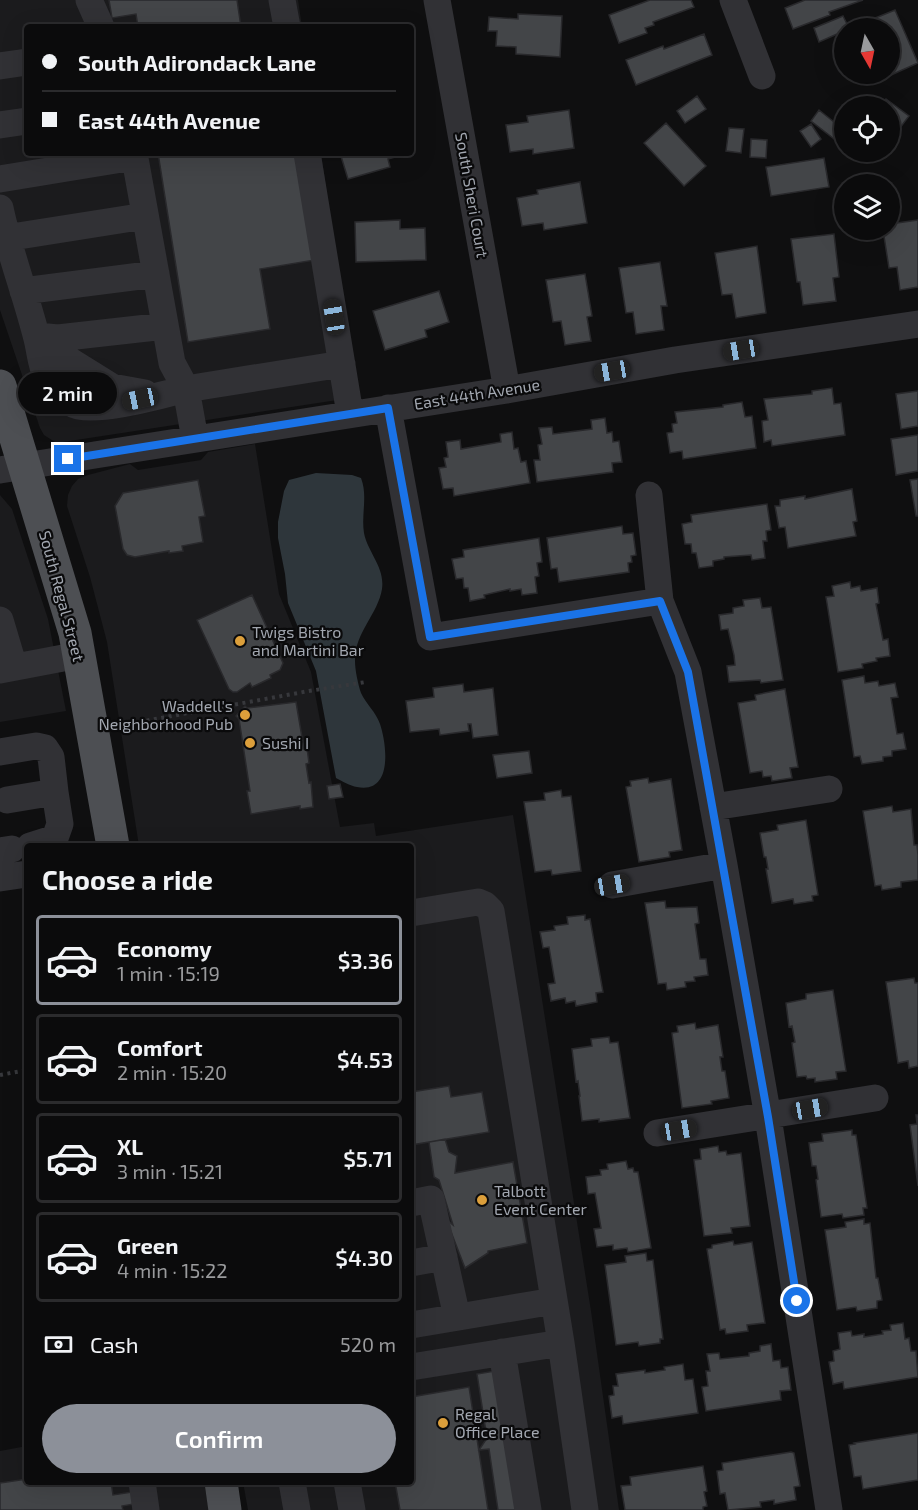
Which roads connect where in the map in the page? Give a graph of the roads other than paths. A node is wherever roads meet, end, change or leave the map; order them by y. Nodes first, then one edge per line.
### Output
1 (88, 0) edge
2 (282, 0) edge
3 (437, 0) edge
4 (733, 0) edge
5 (100, 24) edge
6 (286, 24) edge
7 (24, 62) edge
8 (0, 66) edge
9 (762, 75) dead end
10 (24, 121) edge
11 (0, 125) edge
12 (128, 156) edge
13 (134, 156) edge
14 (307, 156) edge
15 (0, 179) edge
16 (0, 208) edge
17 (145, 216) junction
18 (3, 239) edge
19 (156, 274) junction
20 (23, 291) junction
21 (918, 324) edge
22 (165, 326) junction
23 (37, 336) junction
24 (342, 364) junction
25 (0, 386) edge
26 (186, 389) junction
27 (507, 390) junction
28 (388, 408) junction
29 (350, 414) junction
30 (195, 439) junction
31 (13, 469) edge
32 (649, 495) dead end
33 (660, 601) junction
34 (0, 620) edge
35 (79, 655) junction
36 (7, 669) edge
37 (0, 752) edge
38 (829, 789) dead end
39 (55, 792) junction
40 (7, 800) dead end
41 (713, 807) junction
42 (36, 843) edge
43 (112, 843) edge
44 (724, 865) junction
45 (24, 874) edge
46 (0, 878) edge
47 (612, 885) dead end
48 (414, 913) edge
49 (875, 1098) dead end
50 (768, 1117) junction
51 (657, 1133) dead end
52 (414, 1202) edge
53 (444, 1257) junction
54 (414, 1262) edge
55 (554, 1301) junction
56 (458, 1317) junction
57 (414, 1324) edge
58 (561, 1343) junction
59 (502, 1352) junction
60 (414, 1367) edge
61 (142, 1485) edge
62 (221, 1485) edge
63 (293, 1485) edge
64 (348, 1485) edge
65 (146, 1510) edge
66 (225, 1510) edge
67 (297, 1510) edge
68 (352, 1510) edge
69 (528, 1510) edge
70 (585, 1510) edge
71 (829, 1510) edge

1 - 5 street
2 - 6 street
3 - 27 street, South Sheri Court
4 - 9 street
7 - 8 street
10 - 11 street
12 - 15 street
13 - 17 street
14 - 24 street
16 - 18 street
17 - 18 street
17 - 19 street
18 - 20 street
19 - 20 street
19 - 22 street
20 - 23 street
21 - 27 street, East 44th Avenue
22 - 23 street
22 - 26 street
23 - 26 street
24 - 26 street
24 - 29 street
25 - 31 main road, South Regal Street
26 - 30 street
27 - 28 street, East 44th Avenue
28 - 29 street, East 44th Avenue
28 - 33 street
29 - 30 street, East 44th Avenue
30 - 31 street, East 44th Avenue
31 - 35 main road, South Regal Street
32 - 33 street
33 - 41 street
34 - 36 street
35 - 36 street
35 - 43 main road, South Regal Street
37 - 39 street
38 - 41 street
39 - 40 street
39 - 42 street
41 - 44 street
44 - 47 street
44 - 50 street
45 - 46 street
48 - 55 street
49 - 50 street
50 - 51 street
50 - 71 street
52 - 53 street
53 - 54 street
53 - 56 street
55 - 56 street
55 - 58 street
56 - 57 street
58 - 59 street
58 - 70 street
59 - 60 street
59 - 69 street
61 - 65 street
62 - 66 main road
63 - 67 street
64 - 68 street

